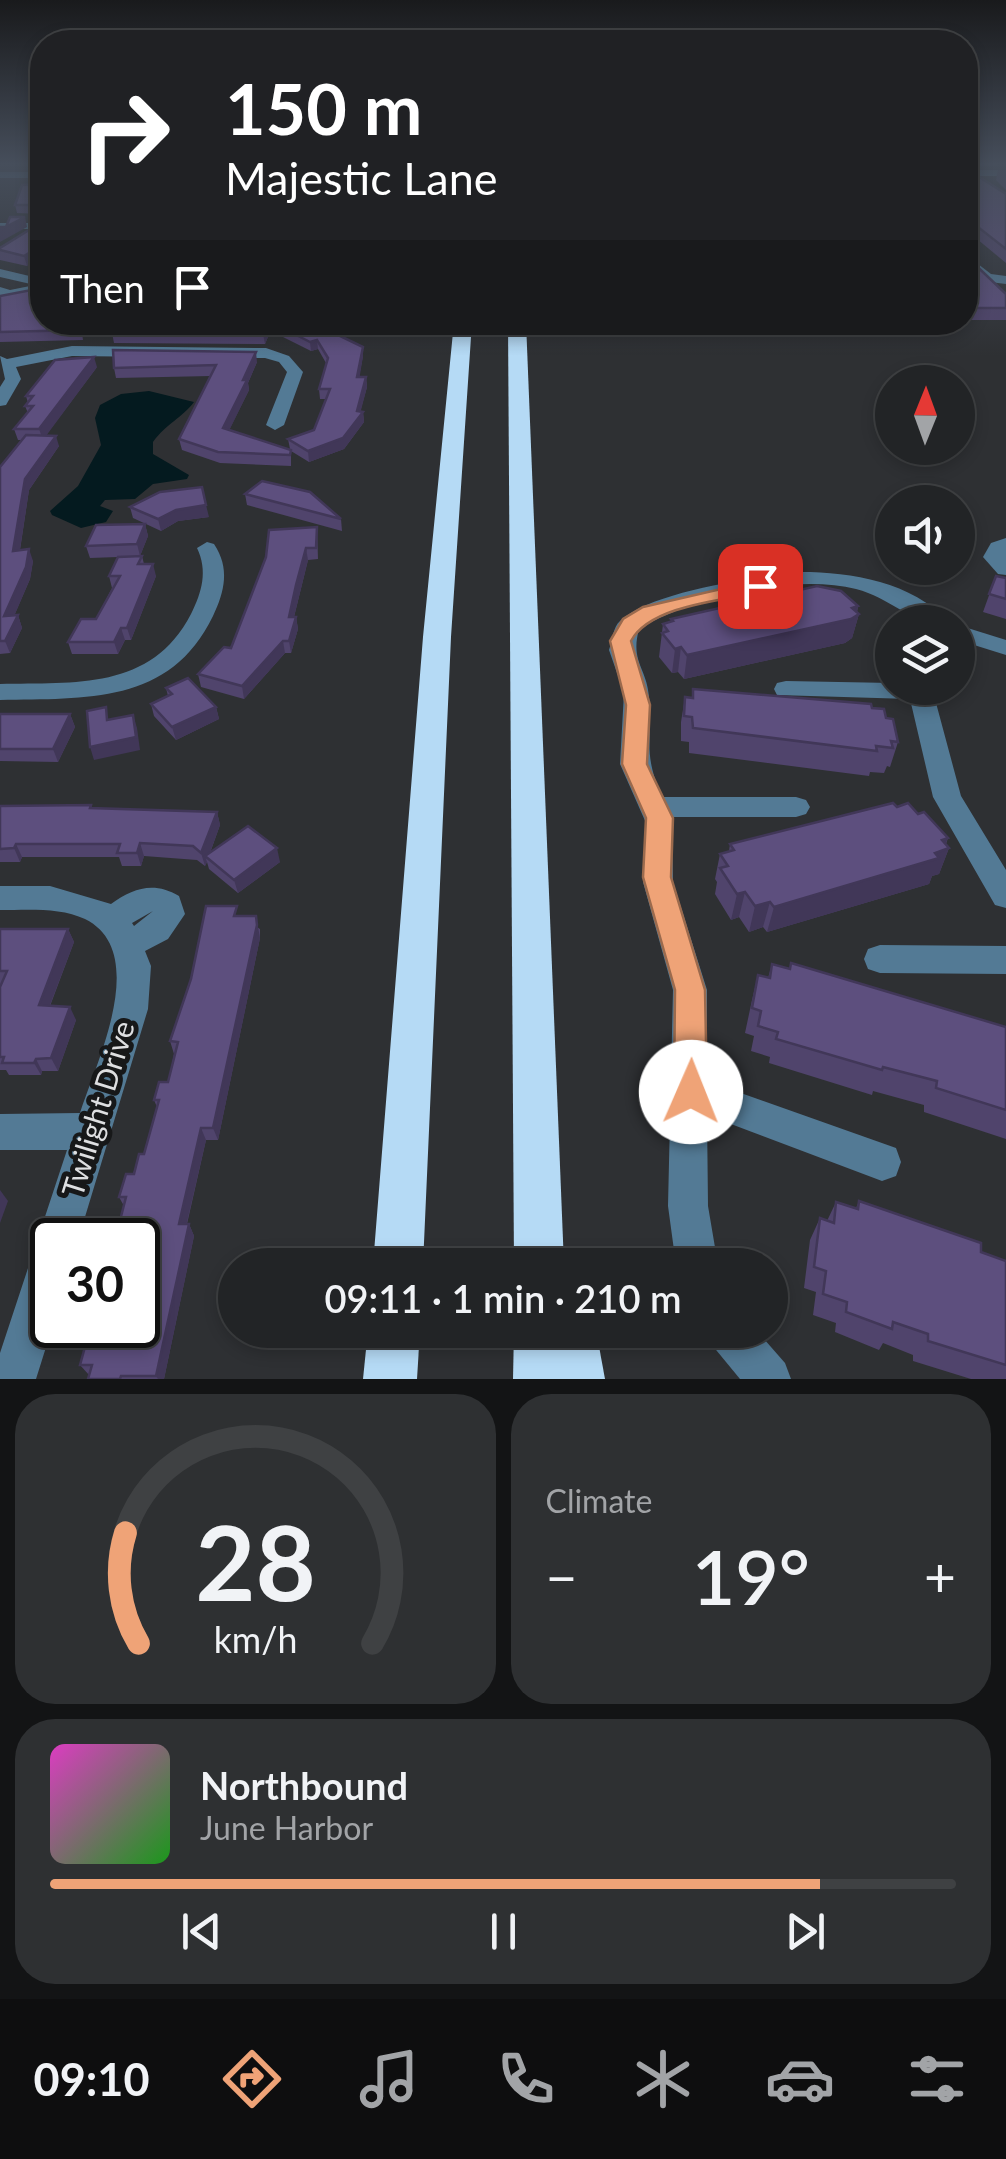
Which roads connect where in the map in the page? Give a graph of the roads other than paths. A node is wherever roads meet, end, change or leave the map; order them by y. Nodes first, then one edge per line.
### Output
1 (30, 232) edge
2 (14, 242) edge
3 (978, 270) edge
4 (0, 272) edge
5 (1006, 280) edge
6 (30, 282) edge
7 (30, 289) edge
8 (0, 291) edge
9 (462, 335) edge
10 (517, 335) edge
11 (3, 362) edge
12 (0, 401) edge
13 (275, 425) dead end
14 (1006, 544) edge
15 (207, 548) dead end
16 (1006, 569) edge
17 (909, 605) edge
18 (975, 638) edge
19 (1006, 648) edge
20 (875, 689) edge
21 (786, 690) dead end
22 (0, 692) edge
23 (924, 705) edge
24 (655, 807) junction
25 (796, 807) dead end
26 (1006, 896) edge
27 (0, 898) edge
28 (880, 960) dead end
29 (1006, 960) edge
30 (691, 1092) junction
31 (536, 1096) junction
32 (93, 1131) junction
33 (0, 1132) edge
34 (882, 1162) dead end
35 (65, 1218) edge
36 (399, 1248) edge
37 (539, 1248) edge
38 (558, 1248) edge
39 (694, 1248) edge
40 (30, 1328) edge
41 (393, 1348) edge
42 (540, 1348) edge
43 (573, 1348) edge
44 (743, 1348) edge
45 (14, 1379) edge
46 (390, 1379) edge
47 (540, 1379) edge
48 (578, 1379) edge
49 (769, 1379) edge

1 - 2 street
3 - 5 street
4 - 6 street
7 - 8 street
9 - 36 highway
10 - 31 highway
11 - 12 street
11 - 13 street
14 - 16 street
15 - 22 street
17 - 24 street
18 - 19 street
20 - 21 street
23 - 26 street
24 - 25 street
24 - 30 street
27 - 32 street, Twilight Drive
28 - 29 street
30 - 34 street
30 - 39 street
31 - 37 highway
31 - 38 highway
32 - 33 street
32 - 35 street, Twilight Drive
40 - 45 street
41 - 46 highway
42 - 47 highway
43 - 48 highway
44 - 49 street

